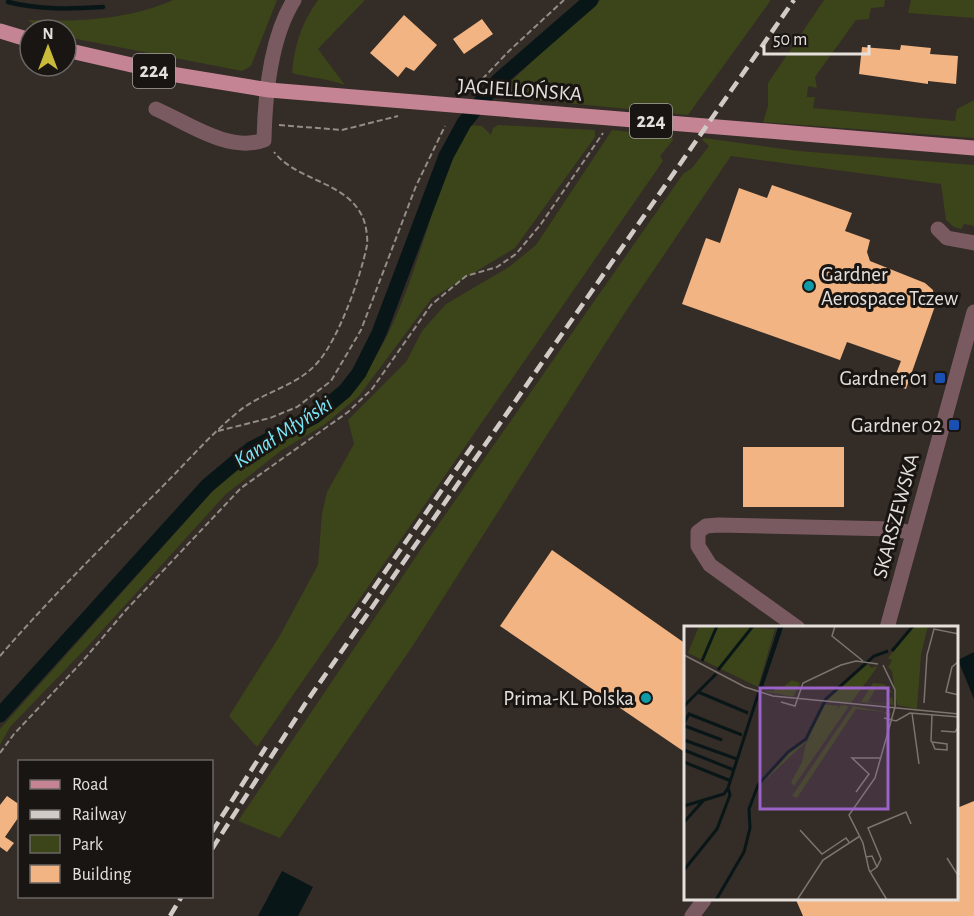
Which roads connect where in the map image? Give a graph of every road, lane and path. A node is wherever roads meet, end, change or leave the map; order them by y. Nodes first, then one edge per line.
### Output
1 (294, 0) edge
2 (564, 0) edge
3 (0, 31) edge
4 (18, 36) edge
5 (78, 53) edge
6 (269, 90) junction
7 (471, 92) dead end
8 (156, 108) dead end
9 (403, 114) dead end
10 (608, 118) junction
11 (265, 122) junction
12 (445, 126) dead end
13 (264, 140) junction
14 (974, 148) edge
15 (938, 229) dead end
16 (974, 243) edge
17 (974, 312) edge
18 (215, 432) junction
19 (913, 533) junction
20 (795, 626) edge
21 (888, 626) edge
22 (0, 656) edge
23 (0, 753) edge
24 (703, 901) edge
25 (692, 916) edge

1 - 6 street
2 - 7 path
3 - 4 main road
5 - 6 main road, JAGIELLOŃSKA / 224
6 - 10 main road, JAGIELLOŃSKA / 224
6 - 11 street
8 - 13 street
9 - 11 path
10 - 14 main road, JAGIELLOŃSKA / 224
10 - 23 path
11 - 13 street
12 - 18 path
13 - 18 path
15 - 16 street
17 - 19 street, SKARSZEWSKA
18 - 22 path
19 - 20 street
19 - 21 street, SKARSZEWSKA
24 - 25 street

